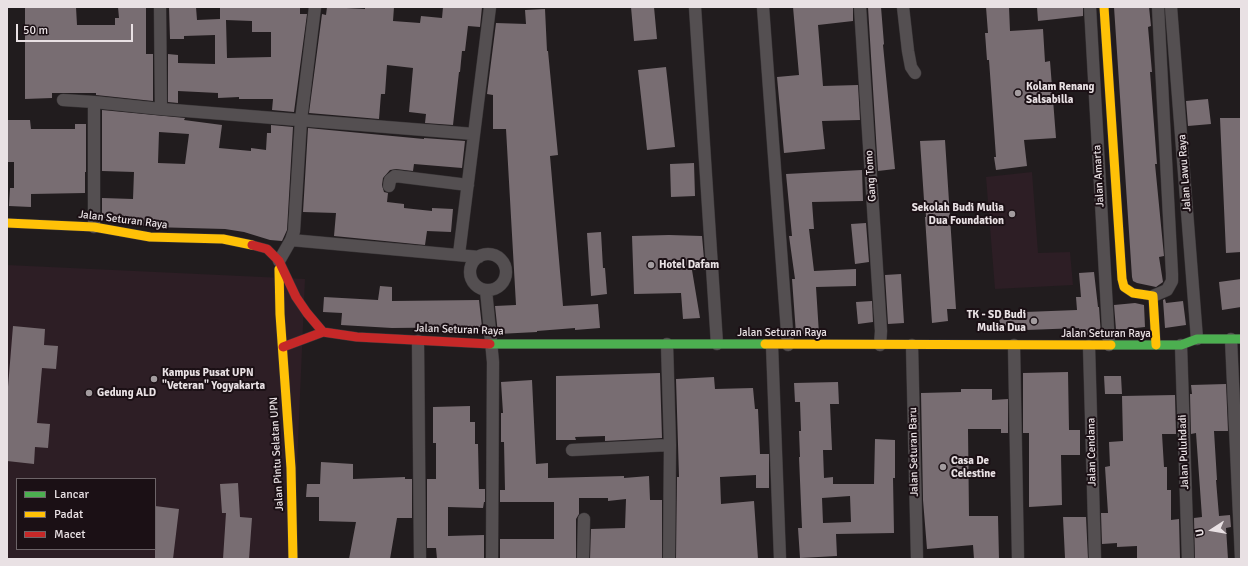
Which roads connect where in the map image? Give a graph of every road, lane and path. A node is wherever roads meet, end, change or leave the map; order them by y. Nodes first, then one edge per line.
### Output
1 (160, 7) edge
2 (315, 7) edge
3 (490, 7) edge
4 (695, 7) edge
5 (763, 7) edge
6 (860, 7) edge
7 (903, 7) edge
8 (1090, 7) edge
9 (1104, 7) edge
10 (1158, 7) edge
11 (1171, 7) edge
12 (915, 73) dead end
13 (62, 100) dead end
14 (94, 102) junction
15 (161, 109) junction
16 (301, 120) junction
17 (474, 134) junction
18 (468, 185) junction
19 (389, 186) dead end
20 (7, 223) edge
21 (94, 227) junction
22 (291, 240) junction
23 (459, 254) junction
24 (480, 257) junction
25 (279, 261) junction
26 (486, 290) junction
27 (1153, 296) junction
28 (323, 332) junction
29 (1197, 339) junction
30 (1236, 339) edge
31 (418, 341) junction
32 (491, 344) junction
33 (667, 344) junction
34 (717, 344) junction
35 (772, 345) junction
36 (788, 345) junction
37 (880, 345) junction
38 (912, 345) junction
39 (1014, 345) junction
40 (1181, 345) junction
41 (1089, 346) junction
42 (1109, 346) junction
43 (1156, 346) junction
44 (283, 347) junction
45 (670, 445) junction
46 (572, 450) dead end
47 (584, 519) dead end
48 (293, 559) edge
49 (420, 559) edge
50 (492, 559) edge
51 (583, 559) edge
52 (669, 559) edge
53 (780, 559) edge
54 (917, 559) edge
55 (1018, 559) edge
56 (1095, 559) edge
57 (1188, 559) edge
58 (1241, 559) edge

1 - 15 street
2 - 16 street
3 - 17 street
4 - 34 street
5 - 36 street
6 - 37 street, Gang Tomo
7 - 12 street
8 - 42 street, Jalan Amarta
9 - 27 main road
10 - 27 street
11 - 29 street, Jalan Lawu Raya
13 - 14 street
14 - 15 street
14 - 21 street
15 - 16 street
16 - 17 street
16 - 22 street
17 - 18 street
18 - 19 street
18 - 23 street
20 - 21 main road, Jalan Seturan Raya
21 - 25 main road, Jalan Seturan Raya
22 - 23 street
22 - 25 street
23 - 24 street
24 - 26 street
24 - 26 street
25 - 28 main road, Jalan Seturan Raya
25 - 44 main road
26 - 32 street
27 - 43 main road
28 - 31 main road, Jalan Seturan Raya
28 - 44 main road, Jalan Seturan Raya
29 - 30 main road, Jalan Seturan Raya
29 - 40 main road, Jalan Seturan Raya
30 - 58 street
31 - 32 main road, Jalan Seturan Raya
31 - 49 street
32 - 33 main road, Jalan Seturan Raya
32 - 50 street
33 - 34 main road, Jalan Seturan Raya
33 - 45 street
34 - 35 main road, Jalan Seturan Raya
35 - 36 main road, Jalan Seturan Raya
35 - 53 street
36 - 37 main road, Jalan Seturan Raya
37 - 38 main road, Jalan Seturan Raya
38 - 39 main road, Jalan Seturan Raya
38 - 54 street, Jalan Seturan Baru
39 - 41 main road, Jalan Seturan Raya
39 - 55 street
40 - 43 main road, Jalan Seturan Raya
40 - 57 street, Jalan Puluhdadi
41 - 42 main road, Jalan Seturan Raya
41 - 56 street, Jalan Cendana
42 - 43 main road, Jalan Seturan Raya
44 - 48 main road, Jalan Pintu Selatan UPN
45 - 46 street
45 - 52 street
47 - 51 street

